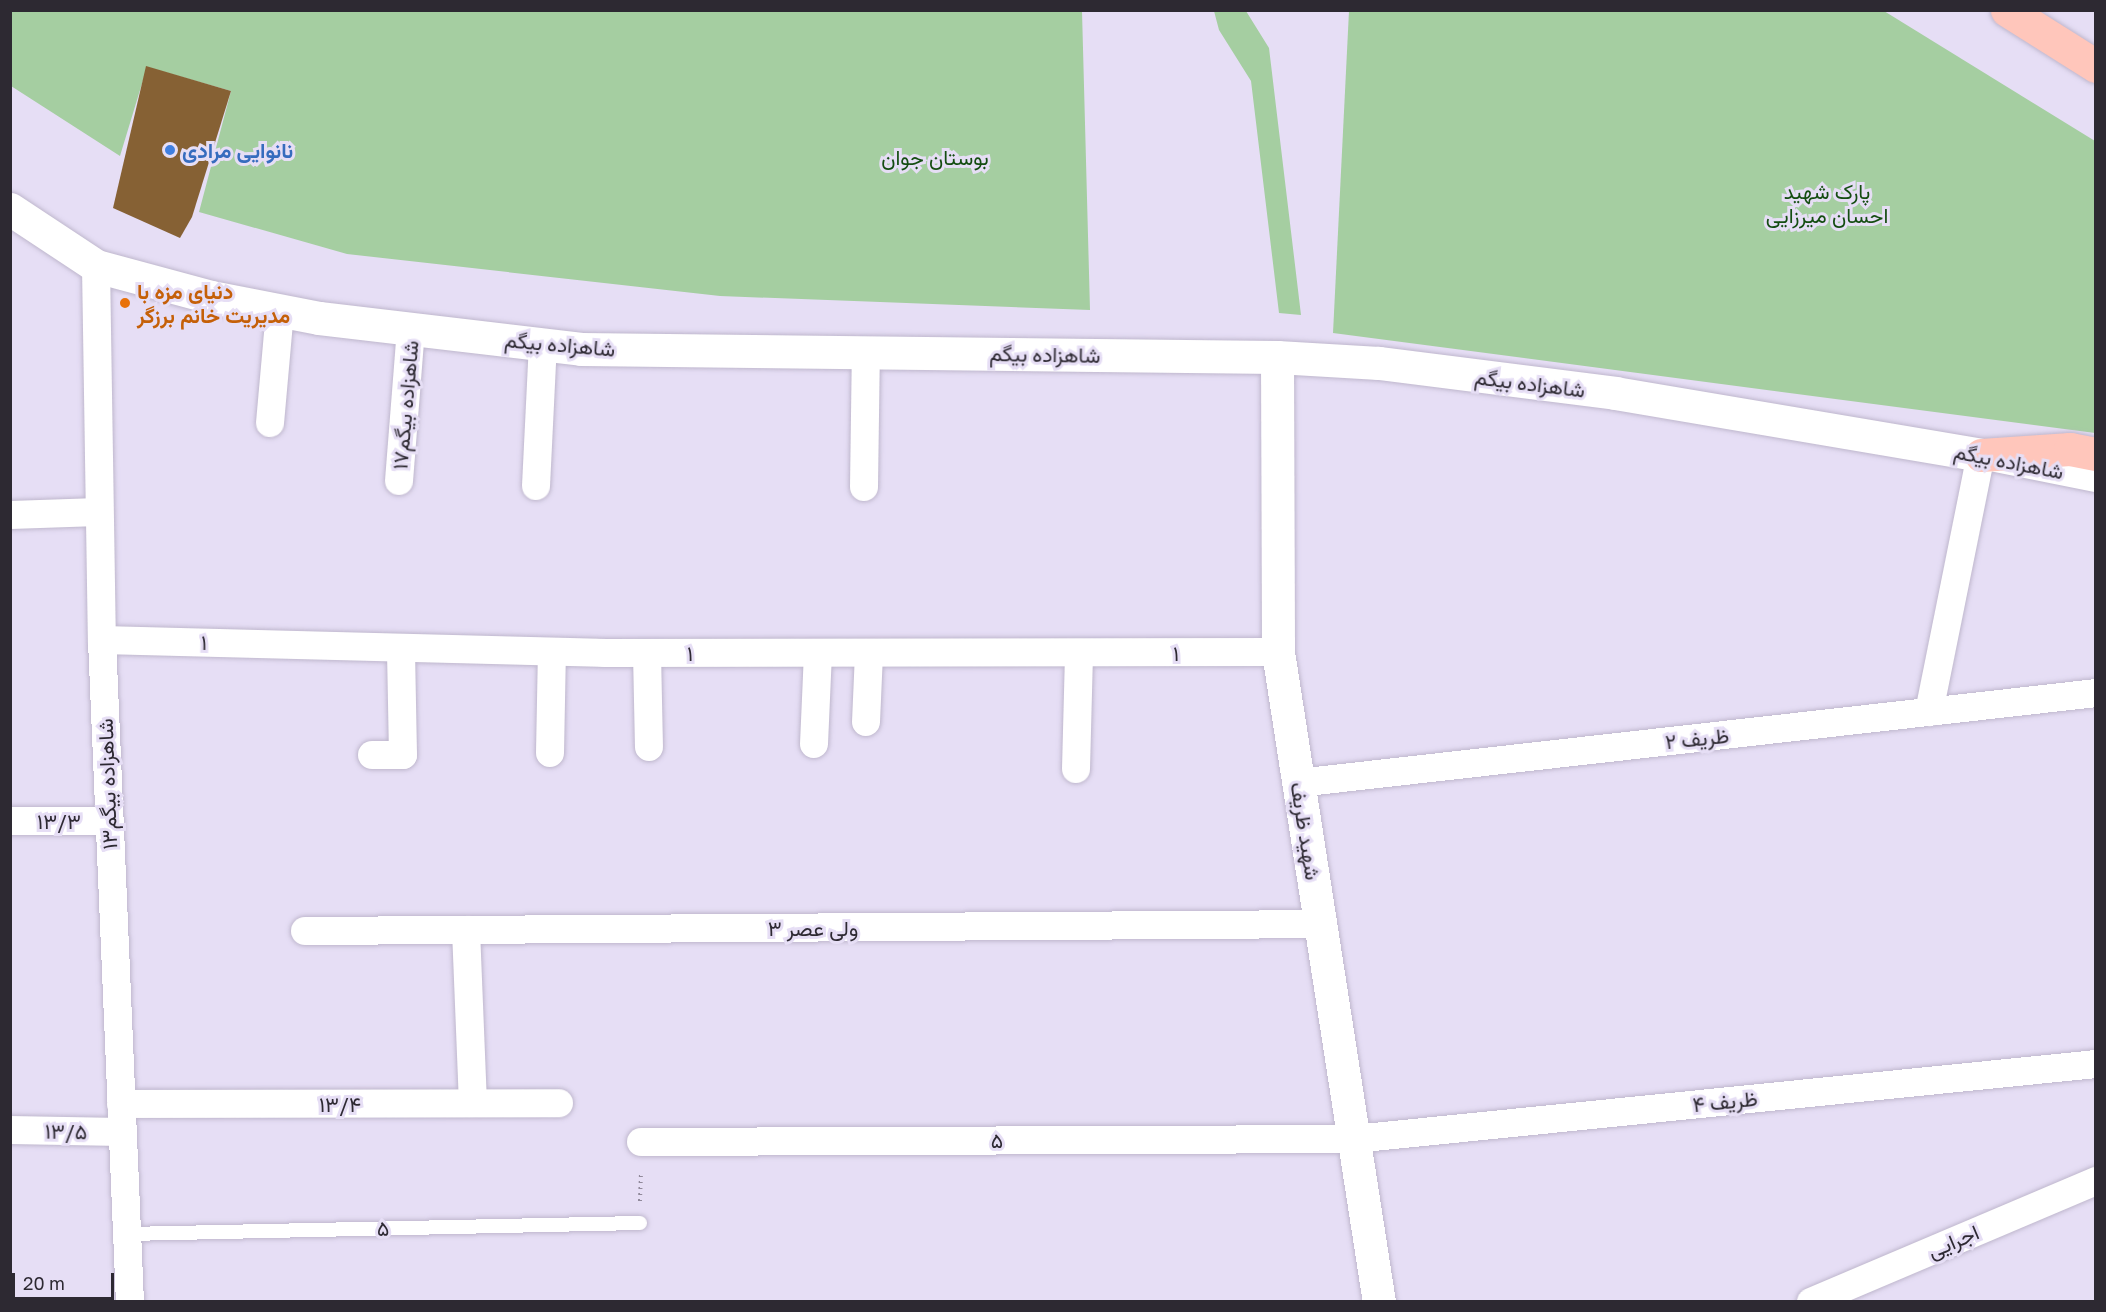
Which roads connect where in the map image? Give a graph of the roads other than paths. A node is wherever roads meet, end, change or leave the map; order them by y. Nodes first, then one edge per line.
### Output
1 (2007, 10) edge
2 (2096, 66) edge
3 (10, 209) edge
4 (96, 266) junction
5 (280, 311) junction
6 (411, 328) junction
7 (543, 344) junction
8 (866, 352) junction
9 (1277, 357) junction
10 (270, 423) dead end
11 (2096, 454) edge
12 (1981, 455) junction
13 (2096, 478) edge
14 (399, 481) dead end
15 (536, 486) dead end
16 (864, 487) dead end
17 (99, 512) junction
18 (10, 515) edge
19 (102, 640) junction
20 (401, 648) junction
21 (552, 652) junction
22 (1278, 652) junction
23 (647, 653) junction
24 (818, 653) junction
25 (869, 653) junction
26 (1079, 653) junction
27 (2096, 693) edge
28 (1929, 712) junction
29 (866, 722) dead end
30 (814, 744) dead end
31 (649, 747) dead end
32 (550, 753) dead end
33 (372, 755) dead end
34 (1076, 770) dead end
35 (1298, 783) junction
36 (10, 821) edge
37 (108, 821) junction
38 (1322, 924) junction
39 (466, 930) junction
40 (305, 932) dead end
41 (2096, 1064) edge
42 (559, 1103) dead end
43 (473, 1104) junction
44 (122, 1118) junction
45 (10, 1130) edge
46 (1354, 1139) junction
47 (641, 1142) road end
48 (2096, 1181) edge
49 (640, 1223) road end
50 (127, 1234) junction
51 (130, 1302) edge
52 (1379, 1302) edge
53 (1811, 1302) edge

1 - 2 main road
3 - 4 street, شاهزاده بیگم
4 - 5 street, شاهزاده بیگم
4 - 17 street, شاهزاده بیگم۱۳
5 - 6 street, شاهزاده بیگم
5 - 10 street
6 - 7 street, شاهزاده بیگم
6 - 14 street, شاهزاده بیگم۱۷
7 - 8 street, شاهزاده بیگم
7 - 15 street
8 - 9 street, شاهزاده بیگم
8 - 16 street
9 - 12 street, شاهزاده بیگم
9 - 22 street, شهید ظریف
11 - 12 main road
12 - 13 street, شاهزاده بیگم
12 - 28 street
17 - 18 street
17 - 19 street, شاهزاده بیگم۱۳
19 - 20 street, ۱
19 - 37 street, شاهزاده بیگم۱۳
20 - 21 street, ۱
20 - 33 street
21 - 23 street, ۱
21 - 32 street
22 - 26 street, ۱
22 - 35 street, شهید ظریف
23 - 24 street, ۱
23 - 31 street
24 - 25 street, ۱
24 - 30 street
25 - 26 street, ۱
25 - 29 street
26 - 34 street
27 - 28 street, ظریف ۲
28 - 35 street, ظریف ۲
35 - 38 street, شهید ظریف
36 - 37 street, ۱۳/۳
37 - 44 street, شاهزاده بیگم۱۳
38 - 39 street, ولی عصر ۳
38 - 46 street, شهید ظریف
39 - 40 street, ولی عصر ۳
39 - 43 street
41 - 46 street, ظریف ۴
42 - 43 street, ۱۳/۴
43 - 44 street, ۱۳/۴
44 - 45 street, ۱۳/۵
44 - 50 street, شاهزاده بیگم۱۳
46 - 47 street, ۵
46 - 52 street, شهید ظریف
48 - 53 street, اجرایی
49 - 50 lane, ۵
50 - 51 street, شاهزاده بیگم۱۳

